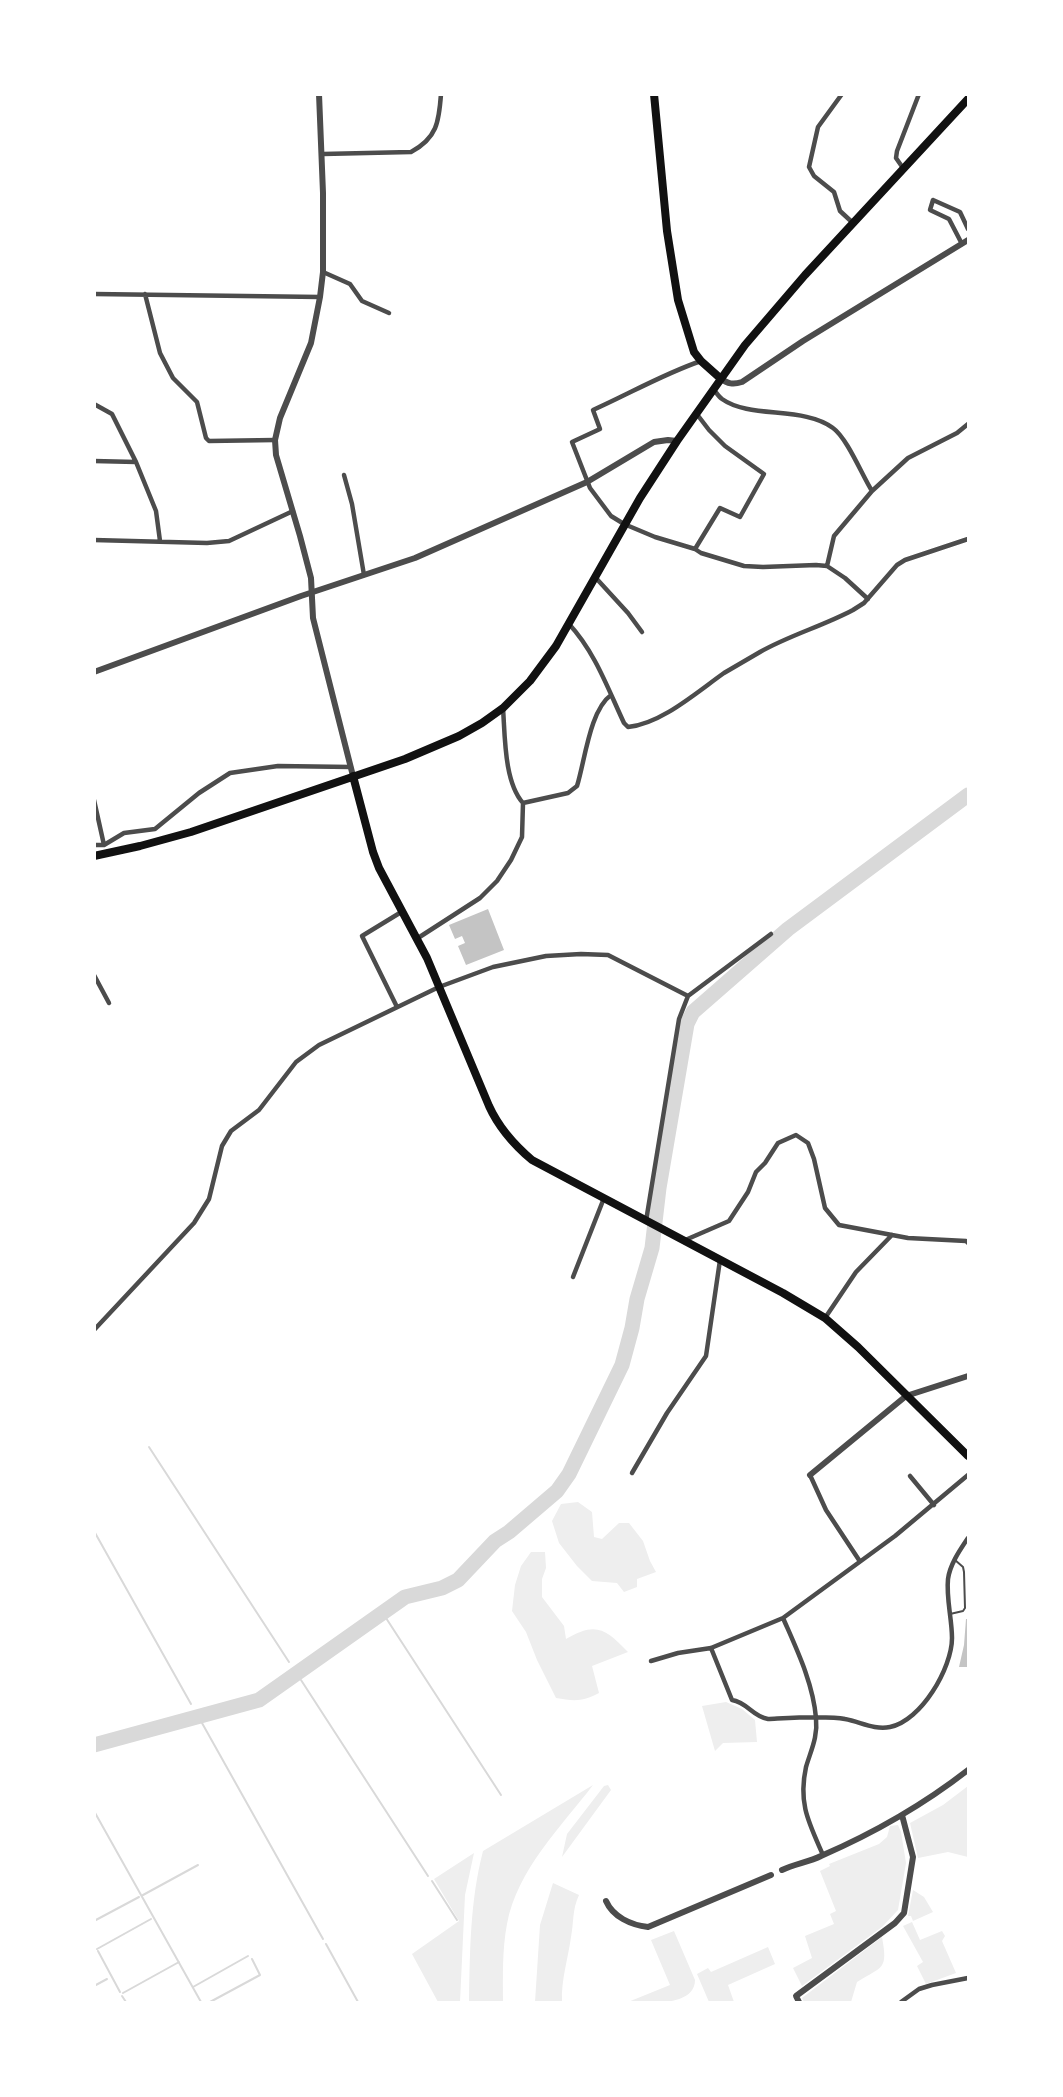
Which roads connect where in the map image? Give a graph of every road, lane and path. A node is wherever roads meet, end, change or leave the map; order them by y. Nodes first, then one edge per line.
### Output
1 (319, 94) edge
2 (441, 94) edge
3 (654, 94) edge
4 (842, 94) edge
5 (919, 94) edge
6 (964, 94) edge
7 (969, 99) edge
8 (323, 154) junction
9 (903, 168) junction
10 (853, 223) junction
11 (969, 229) edge
12 (965, 242) edge
13 (323, 272) junction
14 (94, 294) edge
15 (145, 294) junction
16 (320, 297) junction
17 (389, 313) dead end
18 (701, 361) junction
19 (720, 378) junction
20 (713, 389) junction
21 (94, 404) edge
22 (696, 413) junction
23 (969, 424) edge
24 (275, 440) junction
25 (676, 441) junction
26 (94, 461) edge
27 (136, 462) junction
28 (344, 475) dead end
29 (587, 482) junction
30 (872, 491) junction
31 (293, 511) junction
32 (624, 524) junction
33 (969, 539) edge
34 (94, 540) edge
35 (160, 541) junction
36 (695, 549) junction
37 (827, 566) junction
38 (364, 575) junction
39 (595, 577) junction
40 (312, 592) junction
41 (868, 599) junction
42 (569, 624) junction
43 (642, 632) dead end
44 (94, 672) edge
45 (611, 695) junction
46 (503, 708) junction
47 (351, 767) junction
48 (353, 776) junction
49 (94, 800) edge
50 (523, 803) junction
51 (94, 845) edge
52 (104, 845) junction
53 (94, 856) edge
54 (403, 911) junction
55 (771, 934) dead end
56 (418, 938) junction
57 (94, 975) edge
58 (439, 987) junction
59 (688, 996) junction
60 (109, 1003) dead end
61 (397, 1007) junction
62 (604, 1198) junction
63 (649, 1223) junction
64 (892, 1235) junction
65 (683, 1241) junction
66 (969, 1243) edge
67 (720, 1260) junction
68 (573, 1277) dead end
69 (825, 1318) junction
70 (94, 1330) edge
71 (969, 1376) edge
72 (906, 1396) junction
73 (969, 1456) edge
74 (632, 1473) dead end
75 (810, 1475) joint
76 (969, 1475) edge
77 (910, 1476) dead end
78 (934, 1505) junction
79 (969, 1538) edge
80 (859, 1560) junction
81 (955, 1560) junction
82 (950, 1614) junction
83 (783, 1618) junction
84 (711, 1648) junction
85 (651, 1661) dead end
86 (816, 1719) junction
87 (969, 1770) edge
88 (902, 1815) junction
89 (823, 1856) junction
90 (782, 1870) dead end
91 (771, 1875) dead end
92 (606, 1901) dead end
93 (969, 1978) edge
94 (799, 2002) edge
95 (901, 2002) edge

1 - 8 street
2 - 8 street
3 - 18 main road
4 - 10 street
5 - 9 street
6 - 7 street
7 - 9 main road
8 - 13 street
9 - 10 main road
10 - 19 main road
11 - 12 street
12 - 19 street
13 - 16 street
13 - 17 street
14 - 15 street
15 - 16 street
15 - 24 street
16 - 24 street
18 - 19 main road
18 - 29 street
19 - 20 main road
20 - 22 main road
20 - 30 street
21 - 27 street
22 - 25 main road
22 - 36 street
23 - 30 street
24 - 31 street
25 - 29 street
25 - 32 main road
26 - 27 street
27 - 35 street
28 - 38 street
29 - 32 street
29 - 38 street
30 - 37 street
31 - 35 street
31 - 40 street
32 - 36 street
32 - 39 main road
33 - 41 street
34 - 35 street
36 - 37 street
37 - 41 street
38 - 40 street
39 - 42 main road
39 - 43 street
40 - 44 street
40 - 47 street
41 - 45 street
42 - 45 street
42 - 46 main road
45 - 50 street
46 - 48 main road
46 - 50 street
47 - 48 street
47 - 52 street
48 - 53 main road
48 - 54 main road
49 - 52 street
50 - 56 street
51 - 52 street
54 - 56 main road
54 - 61 street
55 - 59 street
56 - 58 main road
57 - 60 street
58 - 59 street
58 - 61 street
58 - 62 main road
59 - 63 street
61 - 70 street
62 - 63 main road
62 - 68 street
63 - 65 main road
64 - 65 street
64 - 66 street
64 - 69 street
65 - 67 main road
67 - 69 main road
67 - 74 street
69 - 72 main road
71 - 72 street
72 - 73 main road
72 - 75 street
75 - 80 street
76 - 78 street
77 - 78 street
78 - 80 street
79 - 81 street
80 - 83 street
81 - 82 street
81 - 82 lane
82 - 86 street
83 - 84 street
83 - 86 street
84 - 85 street
84 - 86 street
86 - 89 street
87 - 88 street
88 - 89 street
88 - 94 street
89 - 90 street
91 - 92 street
93 - 95 street

